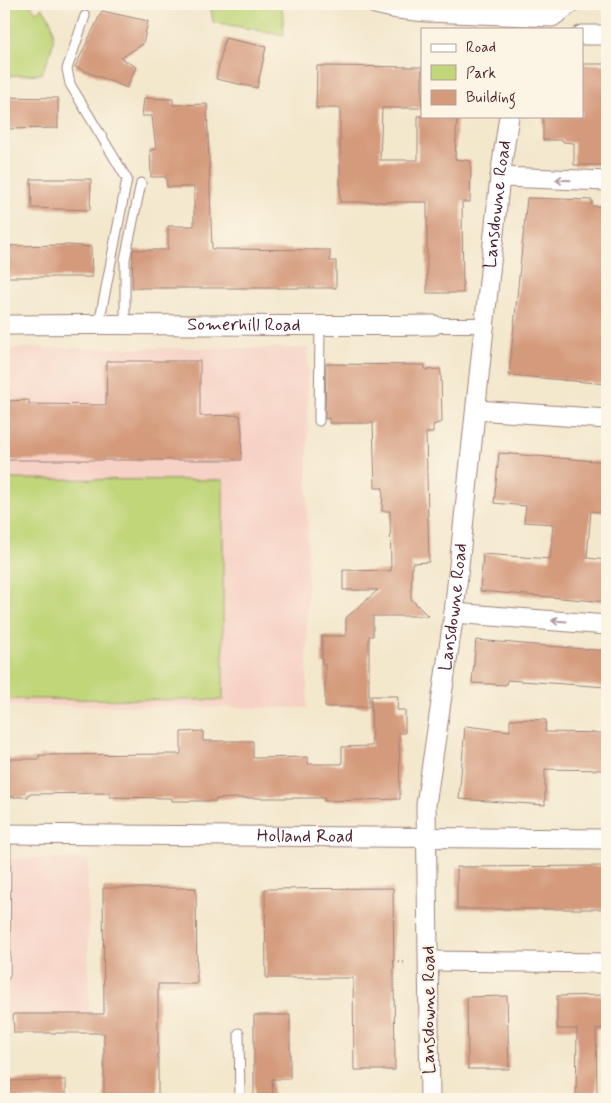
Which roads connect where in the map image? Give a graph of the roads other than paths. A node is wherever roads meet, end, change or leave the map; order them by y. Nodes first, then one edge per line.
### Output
1 (375, 4) edge
2 (570, 4) edge
3 (85, 16) dead end
4 (523, 16) edge
5 (558, 23) edge
6 (584, 35) edge
7 (607, 35) edge
8 (509, 118) edge
9 (509, 177) junction
10 (607, 181) edge
11 (141, 183) dead end
12 (99, 324) junction
13 (125, 324) junction
14 (4, 325) edge
15 (434, 325) joint
16 (484, 325) junction
17 (320, 327) junction
18 (476, 410) junction
19 (607, 419) edge
20 (319, 421) dead end
21 (454, 614) junction
22 (607, 625) edge
23 (5, 834) edge
24 (426, 839) junction
25 (607, 839) edge
26 (429, 961) junction
27 (607, 963) edge
28 (5, 976) dead end
29 (239, 1033) dead end
30 (240, 1099) edge
31 (430, 1099) edge

1 - 4 street
2 - 5 street
3 - 12 lane
4 - 5 street
6 - 7 street
8 - 9 street, Lansdowne Road
10 -> 9 street
9 - 16 street, Lansdowne Road
11 - 13 lane
12 - 13 street, Somerhill Road
12 - 14 street, Somerhill Road
13 - 17 street, Somerhill Road
15 - 16 street, Somerhill Road
15 - 17 street, Somerhill Road
16 - 18 street, Lansdowne Road
17 - 20 lane
18 - 19 street
18 - 21 street, Lansdowne Road
22 -> 21 street
21 - 24 street, Lansdowne Road
23 - 24 street, Holland Road
23 - 28 lane
24 - 25 street, Holland Road
24 - 26 street, Lansdowne Road
26 - 27 street
26 - 31 street, Lansdowne Road
29 - 30 lane

